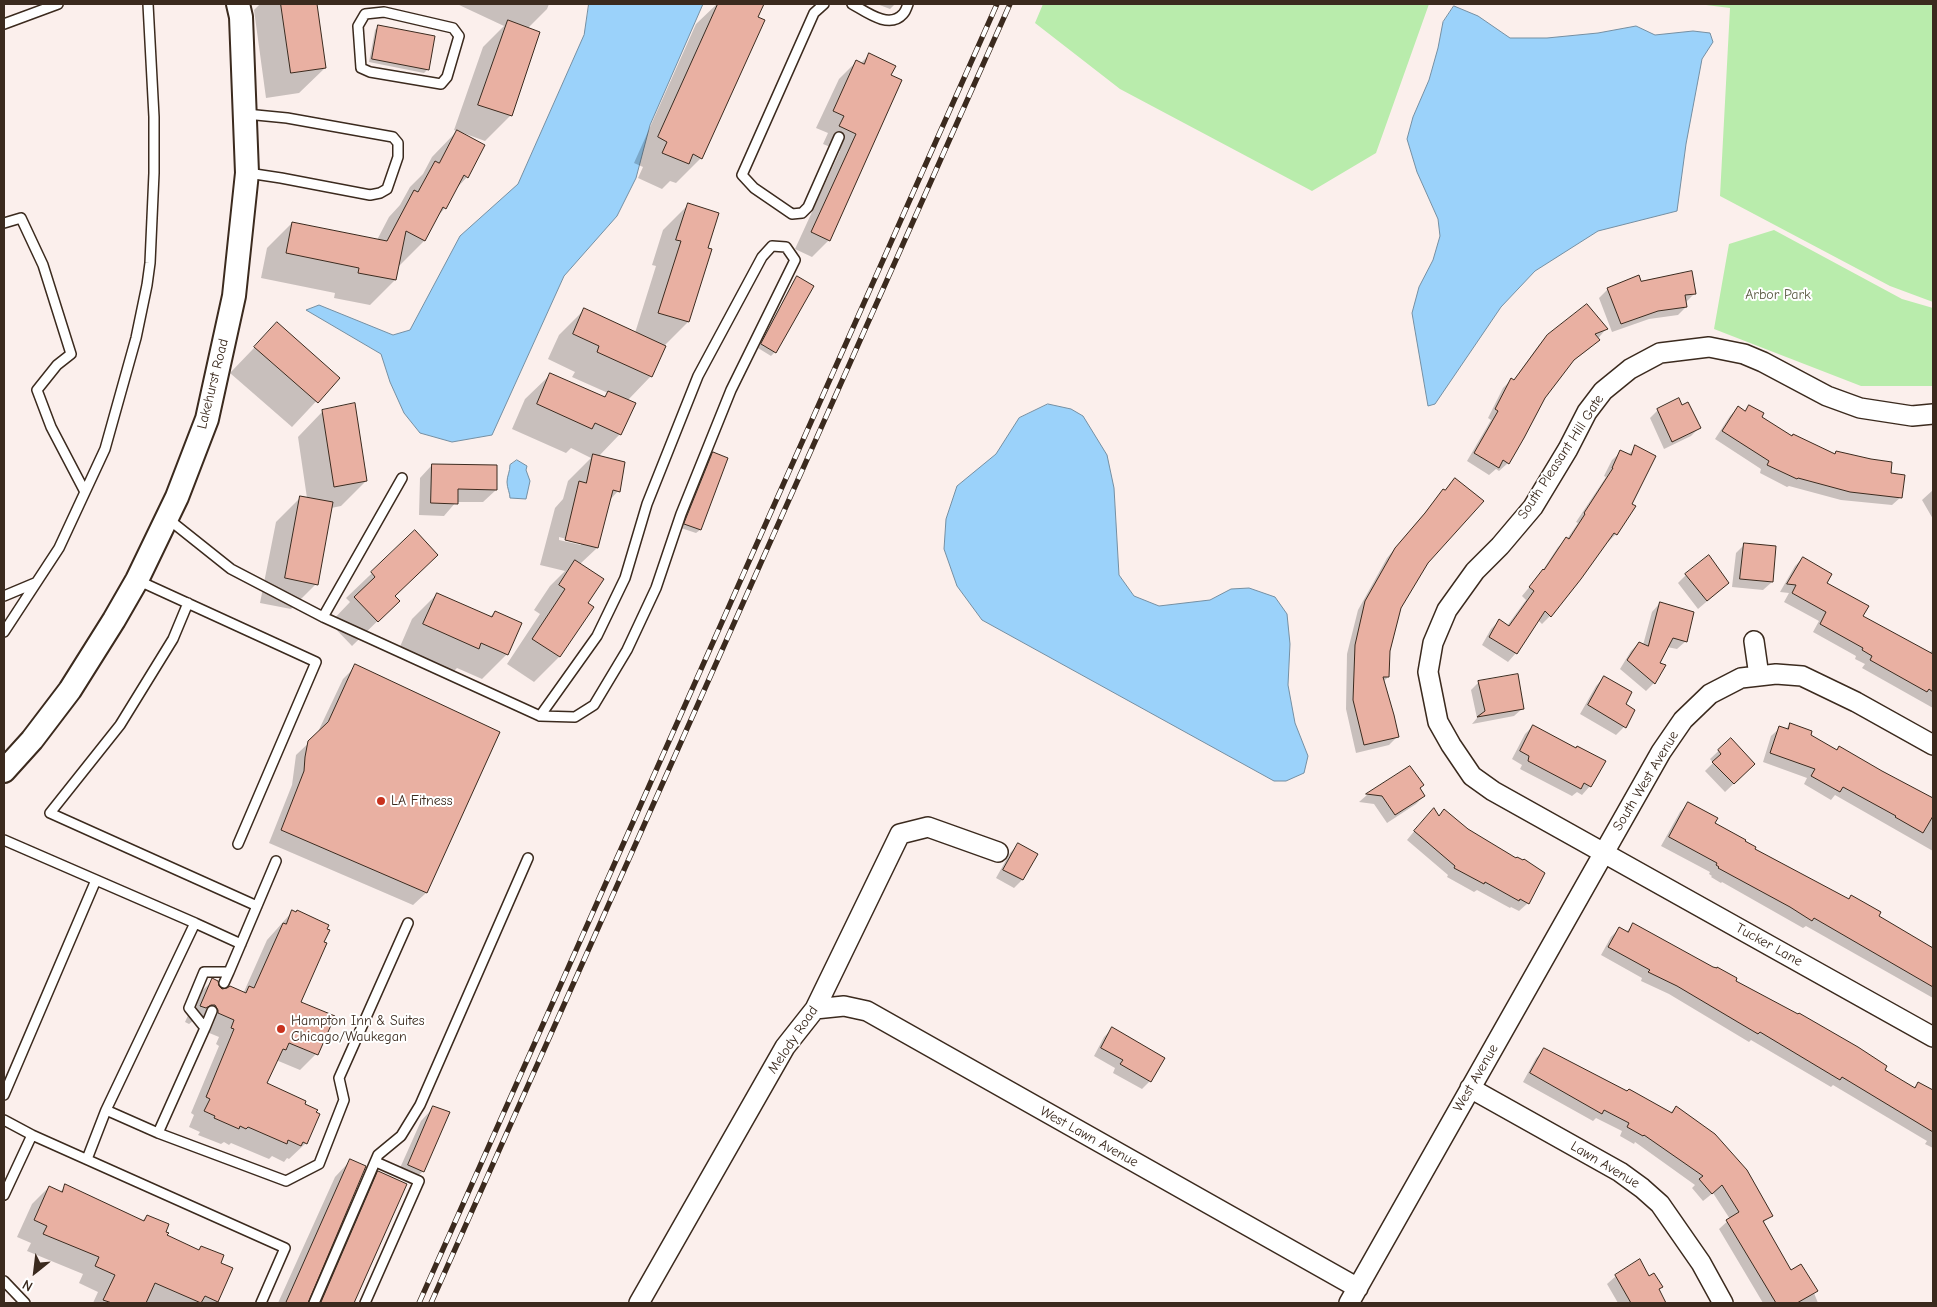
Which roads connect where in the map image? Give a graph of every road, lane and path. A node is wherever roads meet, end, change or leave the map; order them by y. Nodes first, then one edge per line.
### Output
1 (58, 4) edge
2 (148, 4) edge
3 (238, 4) edge
4 (824, 4) edge
5 (852, 4) edge
6 (908, 4) edge
7 (385, 8) edge
8 (4, 24) edge
9 (246, 114) junction
10 (839, 137) dead end
11 (247, 173) junction
12 (4, 223) edge
13 (1933, 414) edge
14 (402, 478) dead end
15 (84, 492) junction
16 (167, 518) junction
17 (137, 580) junction
18 (36, 583) junction
19 (4, 596) edge
20 (188, 603) junction
21 (323, 617) junction
22 (4, 632) edge
23 (1754, 641) dead end
24 (1759, 676) junction
25 (540, 716) junction
26 (1933, 746) edge
27 (4, 771) edge
28 (4, 840) edge
29 (238, 844) dead end
30 (998, 852) dead end
31 (1604, 853) junction
32 (528, 858) dead end
33 (276, 861) dead end
34 (96, 880) junction
35 (257, 906) junction
36 (408, 922) dead end
37 (195, 923) junction
38 (241, 944) junction
39 (229, 972) junction
40 (224, 984) dead end
41 (815, 1009) junction
42 (212, 1011) dead end
43 (205, 1028) junction
44 (1933, 1037) edge
45 (1470, 1088) junction
46 (4, 1095) edge
47 (106, 1110) junction
48 (4, 1120) edge
49 (158, 1133) junction
50 (32, 1135) junction
51 (87, 1159) junction
52 (376, 1162) junction
53 (4, 1195) edge
54 (4, 1281) edge
55 (1353, 1296) edge
56 (25, 1303) edge
57 (261, 1303) edge
58 (314, 1303) edge
59 (364, 1303) edge
60 (640, 1303) edge
61 (1723, 1303) edge

1 - 8 lane
2 - 15 lane
3 - 9 street, Lakehurst Road
4 - 10 lane
5 - 6 lane
7 - 7 lane
9 - 11 street, Lakehurst Road
9 - 11 lane
11 - 16 street, Lakehurst Road
12 - 15 lane
13 - 31 street, South Pleasant Hill Gate
14 - 21 lane
15 - 18 lane
16 - 17 street, Lakehurst Road
16 - 21 lane
17 - 20 lane
17 - 27 street, Lakehurst Road
18 - 19 lane
18 - 22 lane
20 - 29 lane
20 - 35 lane
21 - 25 lane
23 - 24 street
24 - 26 street, South West Avenue
24 - 31 street, South West Avenue
25 - 25 lane
28 - 34 lane
30 - 41 street, Melody Road
31 - 44 street, Tucker Lane
31 - 45 street, West Avenue
32 - 52 lane
33 - 35 lane
34 - 37 lane
34 - 46 lane
35 - 38 lane
36 - 49 lane
37 - 38 lane
37 - 47 lane
38 - 39 lane
39 - 40 lane
39 - 43 lane
41 - 55 street, West Lawn Avenue
41 - 60 street, Melody Road
42 - 43 lane
43 - 49 lane
45 - 55 street, West Avenue
45 - 61 street, Lawn Avenue
47 - 49 lane
47 - 51 lane
48 - 50 lane
50 - 51 lane
50 - 53 lane
51 - 57 lane
52 - 58 lane
52 - 59 lane
54 - 56 lane

